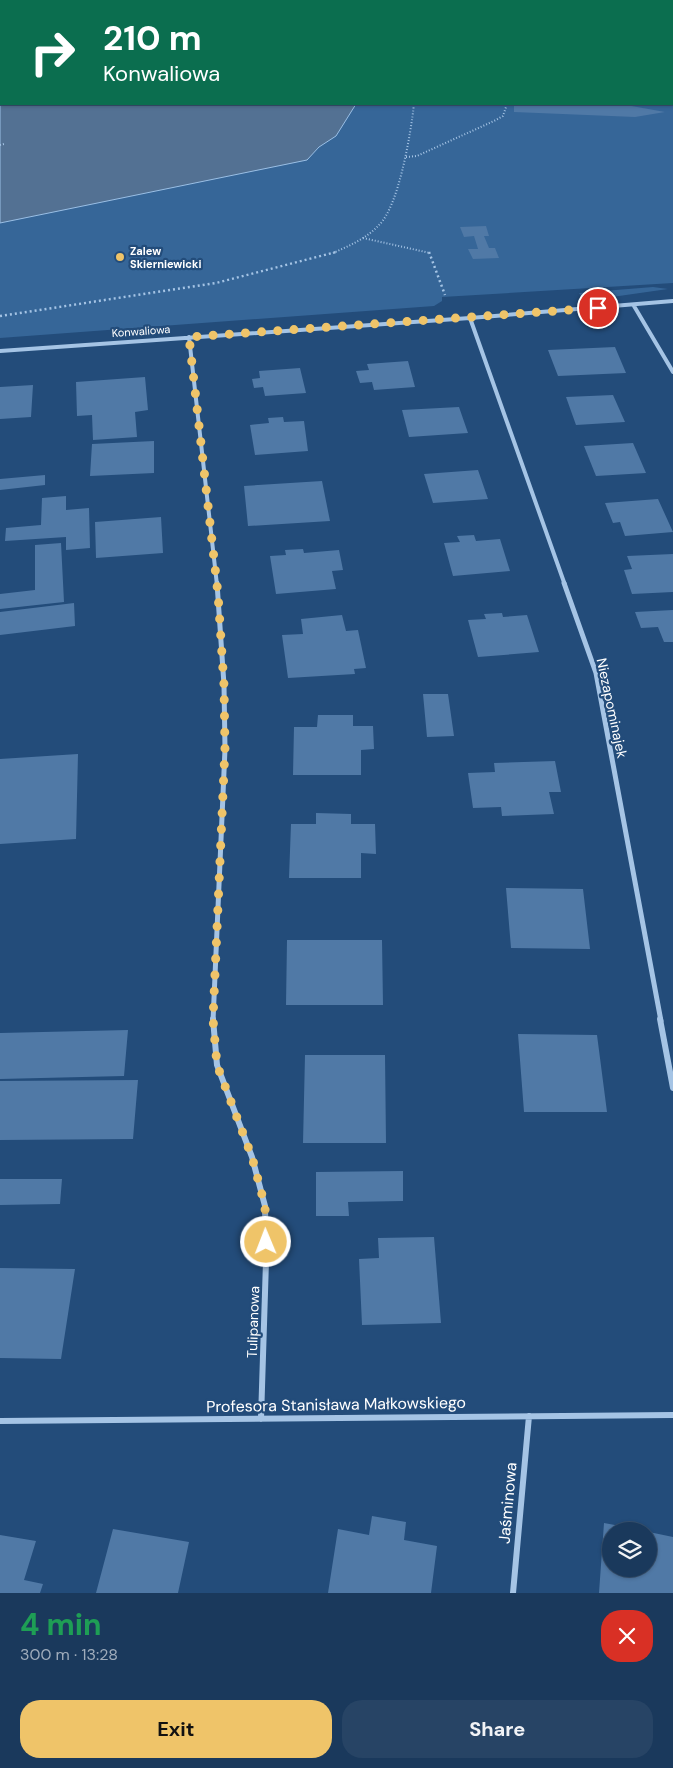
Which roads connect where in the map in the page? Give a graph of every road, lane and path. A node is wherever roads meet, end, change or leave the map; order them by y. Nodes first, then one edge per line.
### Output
1 (414, 105) edge
2 (506, 107) dead end
3 (4, 144) dead end
4 (0, 145) edge
5 (406, 157) junction
6 (363, 238) junction
7 (445, 296) dead end
8 (673, 301) edge
9 (634, 306) junction
10 (0, 316) edge
11 (470, 318) junction
12 (189, 337) junction
13 (0, 351) edge
14 (673, 372) edge
15 (673, 1088) edge
16 (673, 1415) edge
17 (529, 1416) junction
18 (261, 1419) junction
19 (0, 1421) edge
20 (513, 1593) edge

1 - 5 path
2 - 5 path
3 - 4 path
5 - 6 path
6 - 7 path
6 - 10 path
8 - 9 street, Konwaliowa
9 - 11 street, Konwaliowa
9 - 14 street
11 - 12 street, Konwaliowa
11 - 15 street, Niezapominajek
12 - 13 street, Konwaliowa
12 - 18 street, Tulipanowa
16 - 17 street, Profesora Stanisława Małkowskiego
17 - 18 street, Profesora Stanisława Małkowskiego
17 - 20 street, Jaśminowa
18 - 19 street, Profesora Stanisława Małkowskiego

